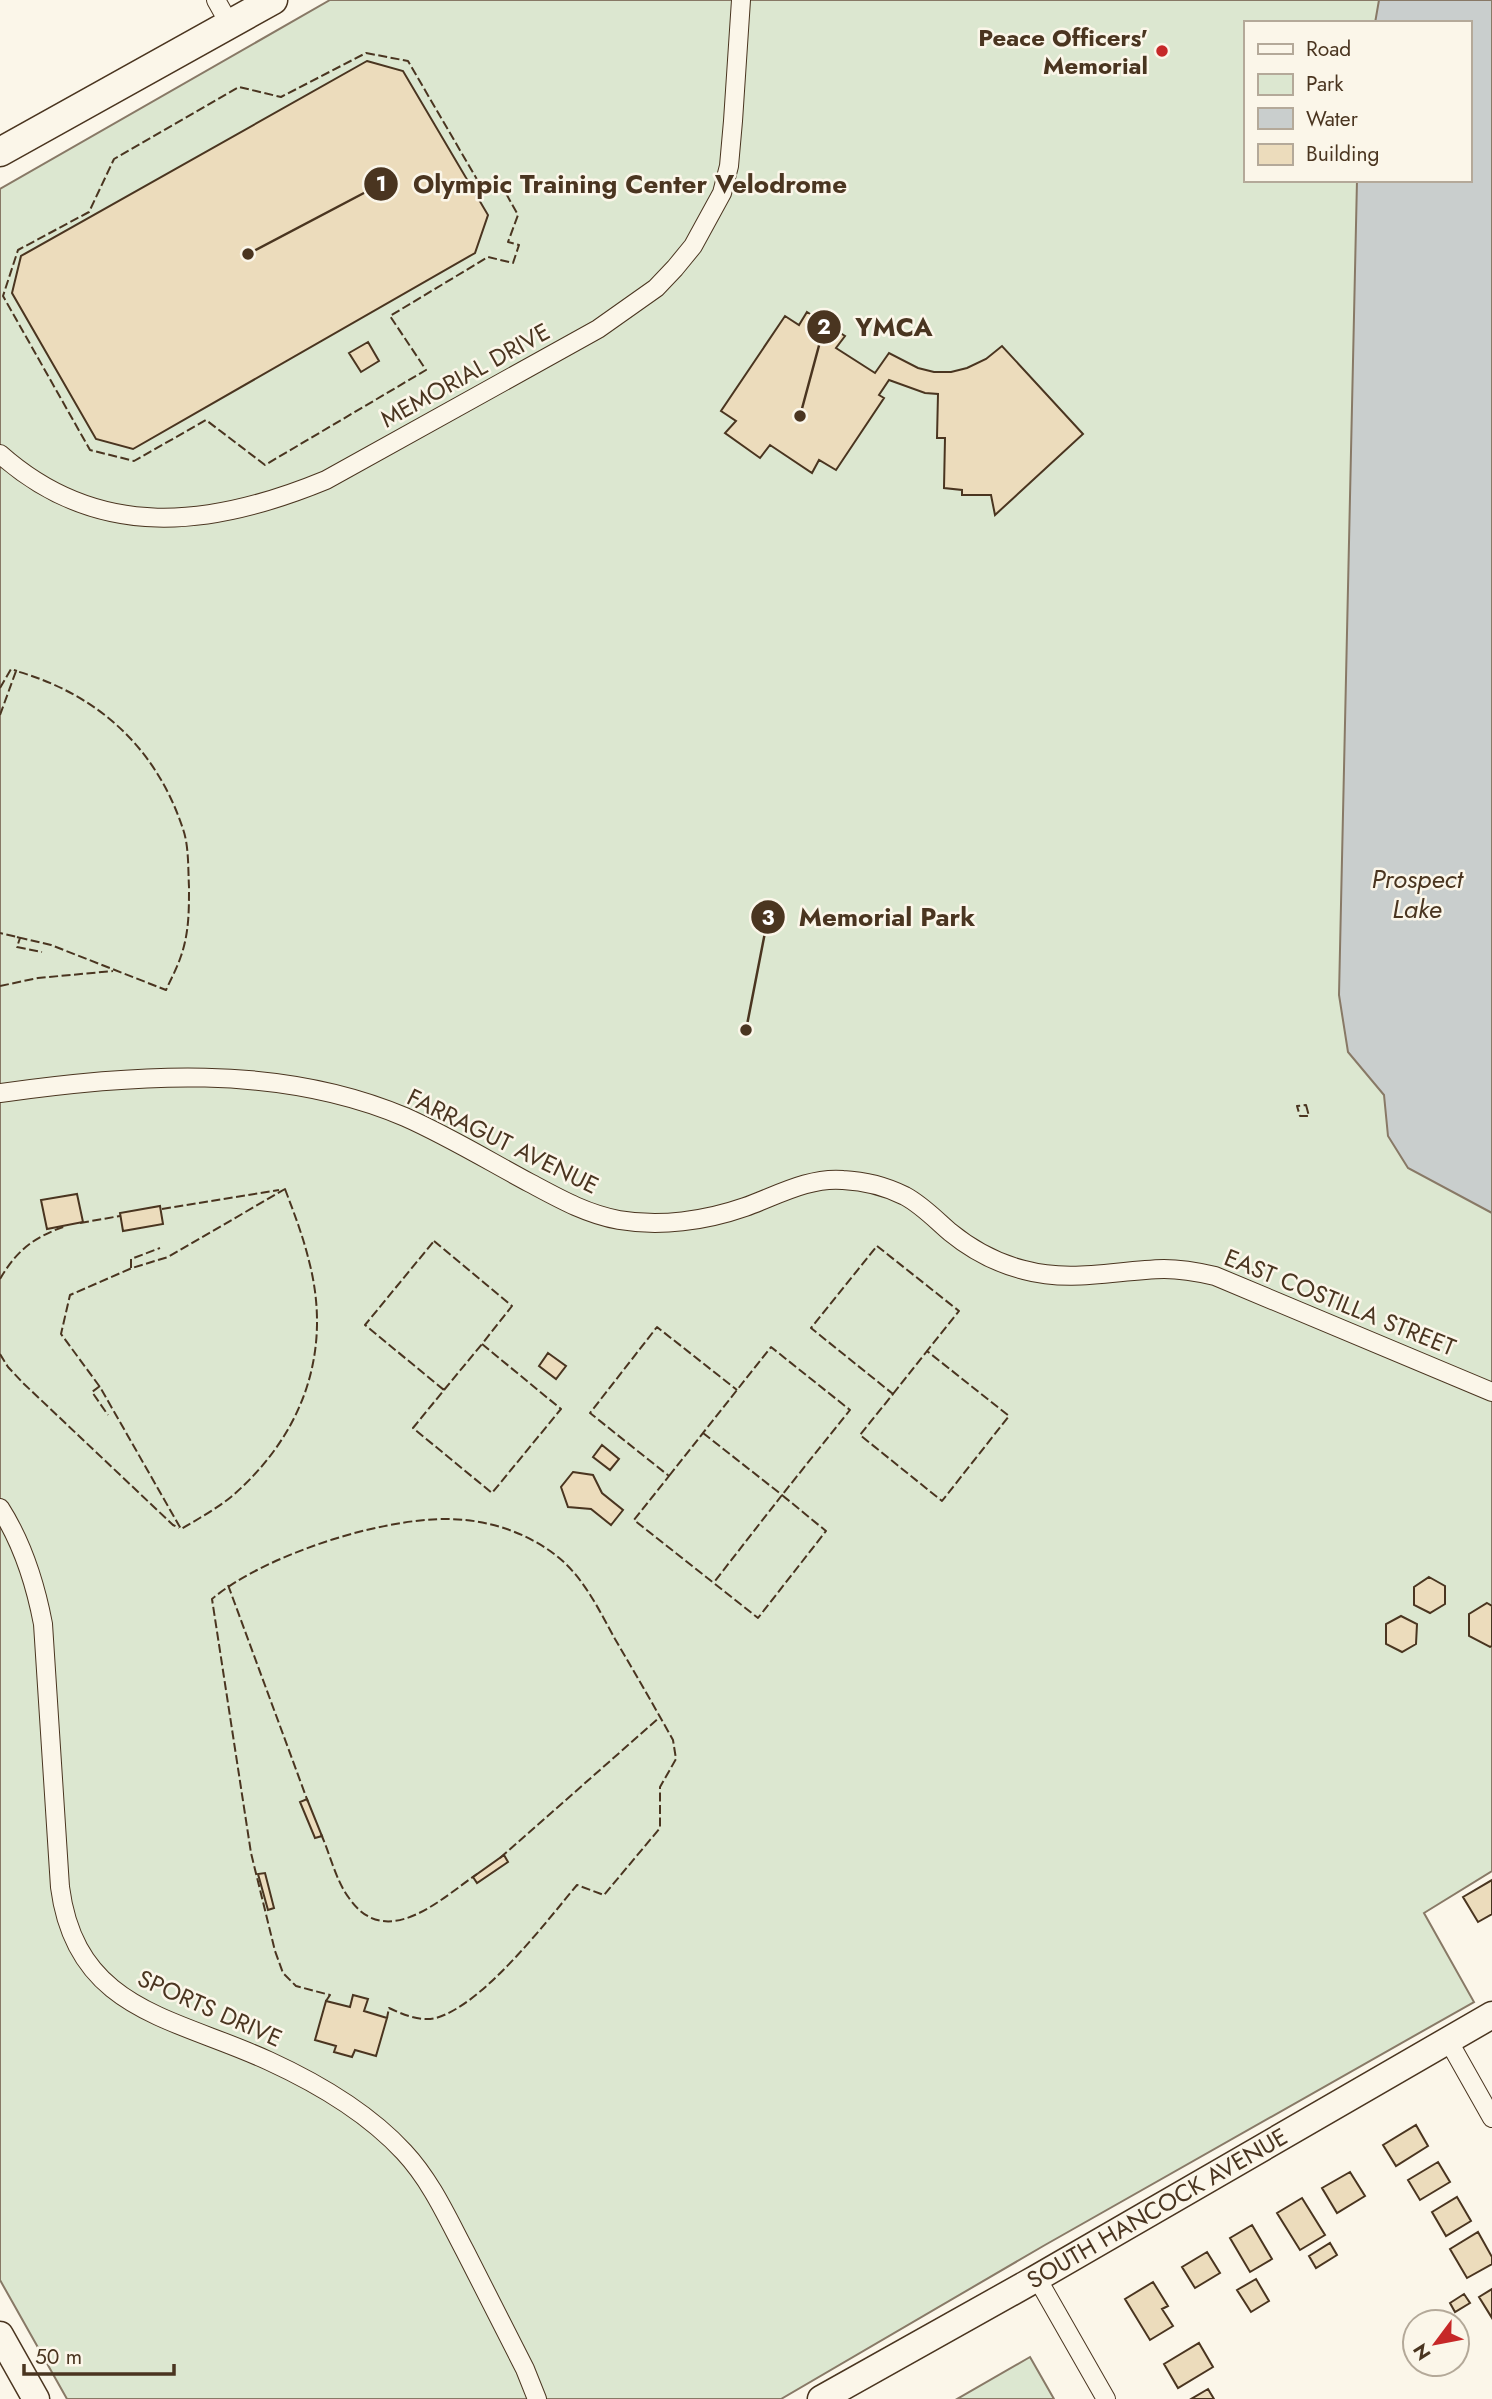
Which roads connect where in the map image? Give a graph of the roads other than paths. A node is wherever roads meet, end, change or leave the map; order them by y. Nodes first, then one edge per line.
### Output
1 (216, 0) edge
2 (273, 0) edge
3 (741, 0) edge
4 (230, 25) junction
5 (0, 152) edge
6 (0, 454) edge
7 (0, 1093) edge
8 (1166, 1269) joint
9 (1492, 1392) edge
10 (0, 1508) edge
11 (1492, 2015) edge
12 (1448, 2040) junction
13 (1492, 2118) edge
14 (1037, 2278) junction
15 (0, 2335) edge
16 (36, 2399) edge
17 (537, 2399) edge
18 (821, 2399) edge
19 (1106, 2399) edge

1 - 4 street
2 - 4 main road
3 - 6 street, MEMORIAL DRIVE
4 - 5 main road
7 - 8 street, FARRAGUT AVENUE
8 - 9 street, EAST COSTILLA STREET
10 - 17 street, SPORTS DRIVE
11 - 12 main road, SOUTH HANCOCK AVENUE
12 - 13 street
12 - 14 main road, SOUTH HANCOCK AVENUE
14 - 18 main road, SOUTH HANCOCK AVENUE
14 - 19 street
15 - 16 main road

